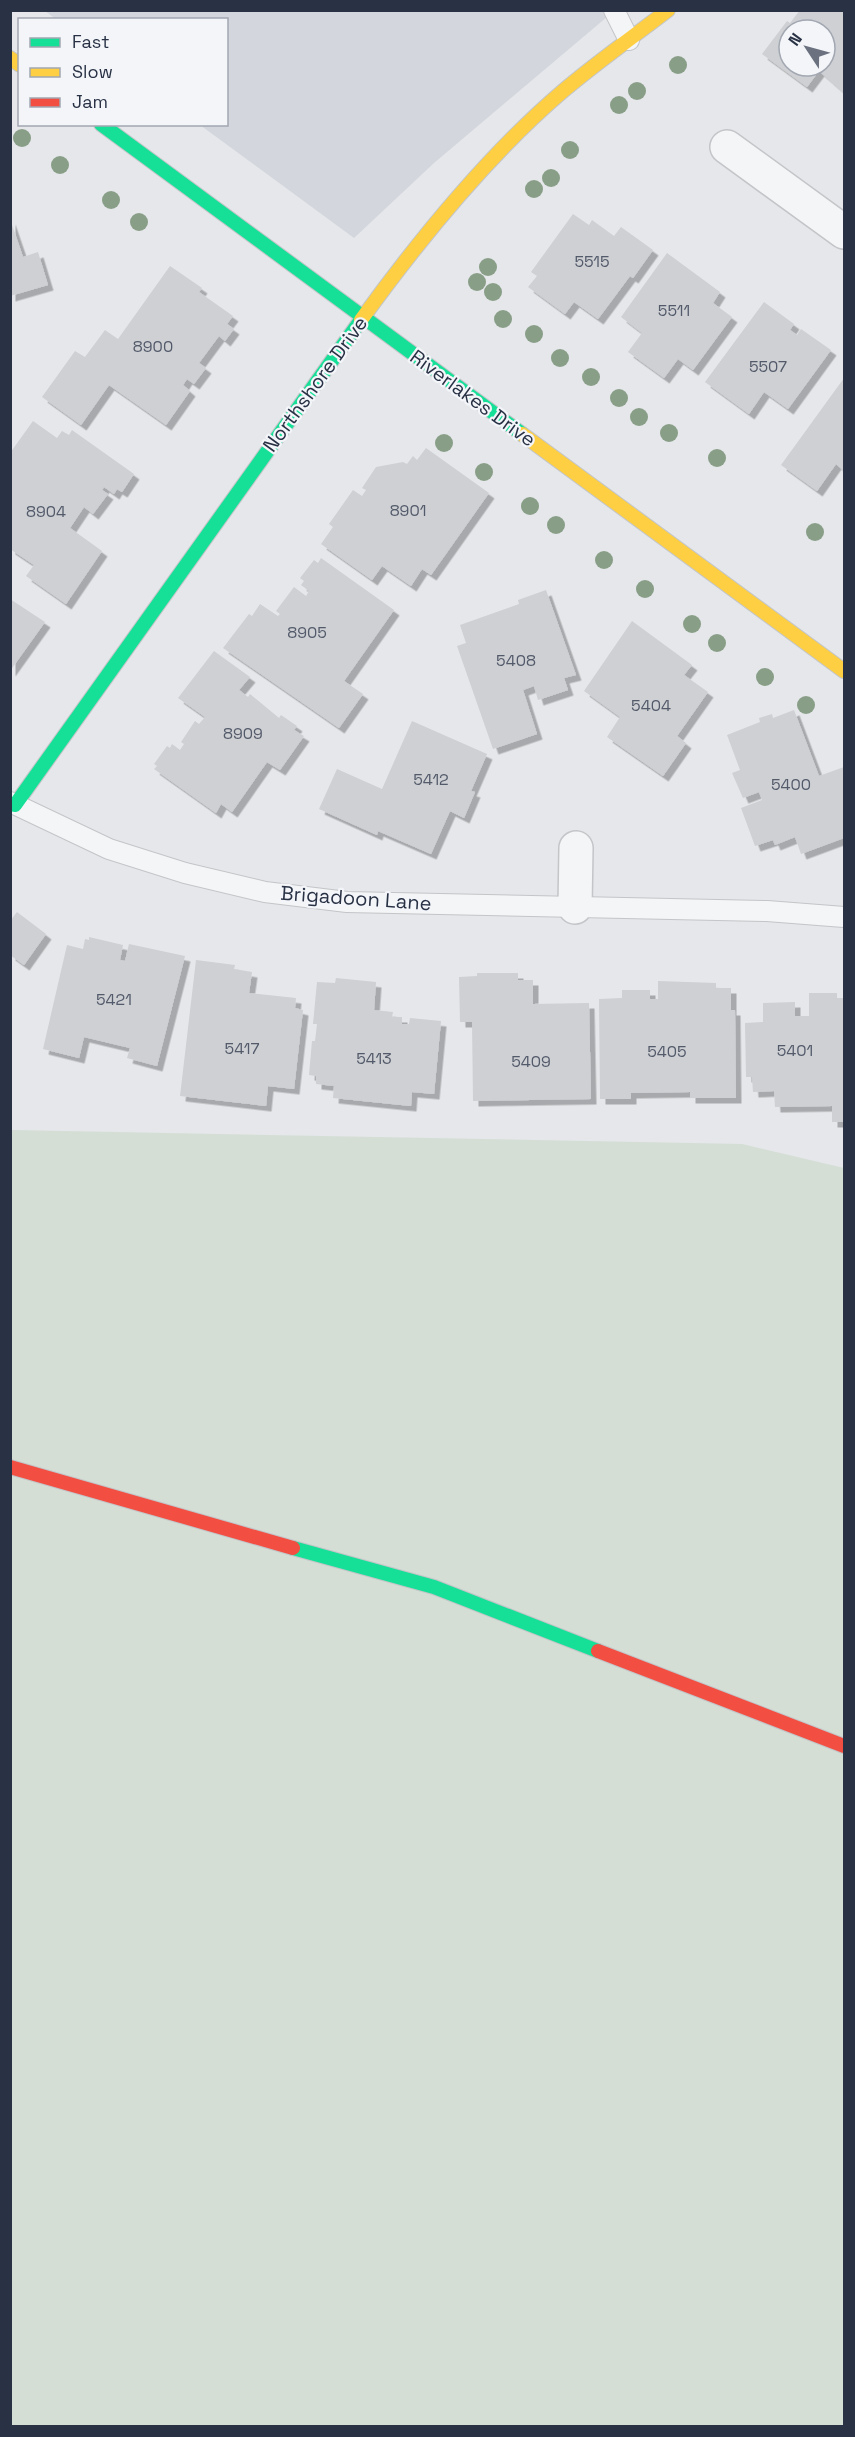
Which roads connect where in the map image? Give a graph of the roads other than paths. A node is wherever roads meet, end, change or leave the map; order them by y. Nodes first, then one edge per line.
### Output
1 (614, 10) edge
2 (668, 10) edge
3 (629, 40) junction
4 (103, 126) edge
5 (727, 147) dead end
6 (844, 232) edge
7 (363, 317) junction
8 (844, 671) edge
9 (13, 804) edge
10 (576, 848) dead end
11 (575, 907) junction
12 (844, 917) edge
13 (10, 1467) edge
14 (844, 1746) edge

1 - 3 lane
2 - 3 street, Northshore Drive
3 - 7 street, Northshore Drive
4 - 7 street, Riverlakes Drive
5 - 6 street
7 - 8 street, Riverlakes Drive
7 - 9 street, Northshore Drive
9 - 11 lane, Brigadoon Lane
10 - 11 street
11 - 12 lane, Brigadoon Lane
13 - 14 street

